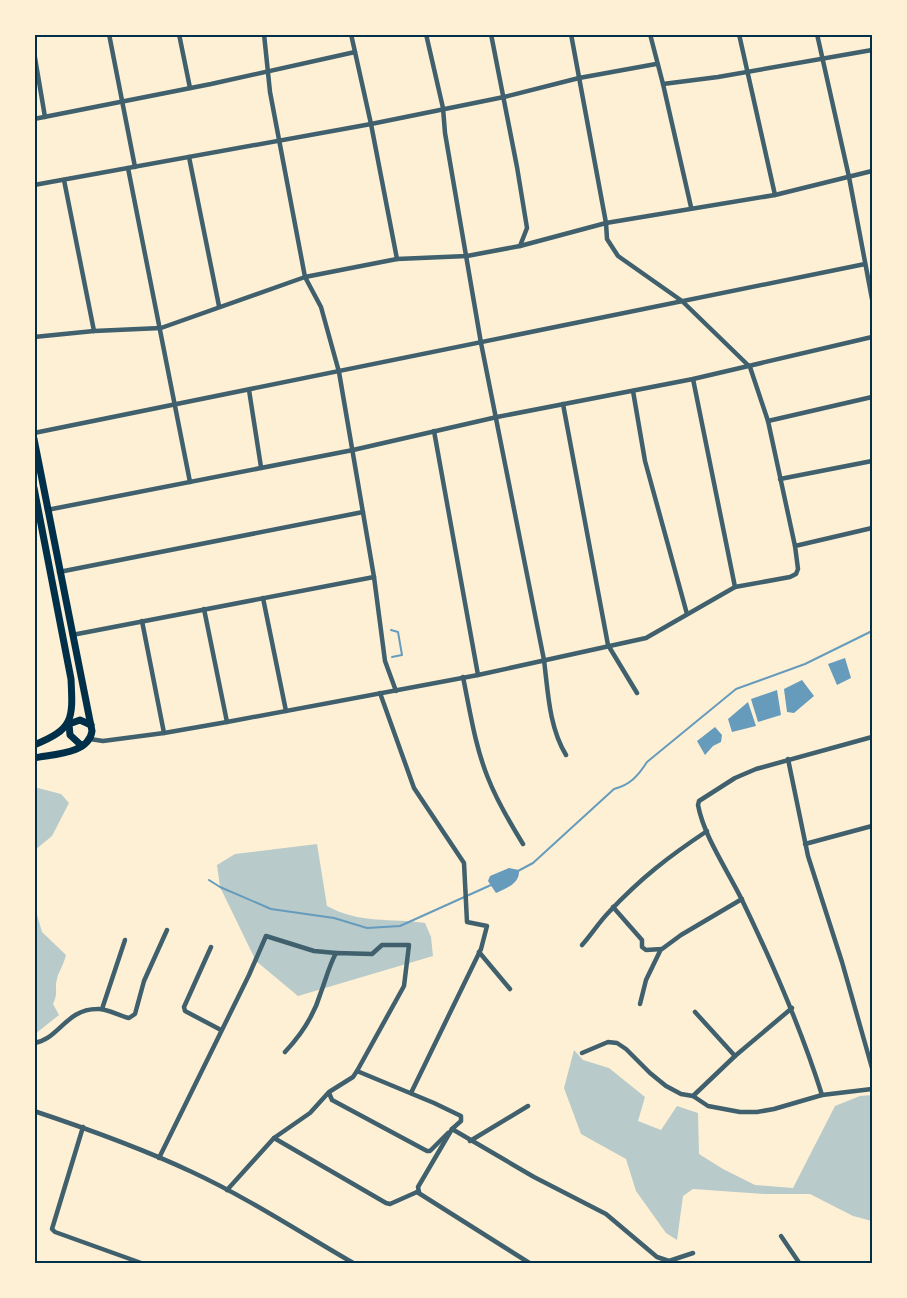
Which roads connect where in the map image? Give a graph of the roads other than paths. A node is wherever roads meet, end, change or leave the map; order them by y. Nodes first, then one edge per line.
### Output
1 (109, 34) edge
2 (179, 34) edge
3 (264, 34) edge
4 (351, 34) edge
5 (426, 34) edge
6 (491, 34) edge
7 (571, 34) edge
8 (650, 34) edge
9 (739, 34) edge
10 (817, 34) edge
11 (873, 50) edge
12 (34, 52) edge
13 (355, 52) junction
14 (822, 57) junction
15 (656, 64) junction
16 (269, 72) junction
17 (747, 72) junction
18 (579, 78) junction
19 (663, 84) junction
20 (190, 88) junction
21 (504, 97) junction
22 (122, 101) junction
23 (443, 108) junction
24 (45, 117) junction
25 (34, 119) edge
26 (371, 124) junction
27 (279, 141) junction
28 (189, 157) junction
29 (135, 167) junction
30 (128, 168) junction
31 (873, 171) edge
32 (849, 177) junction
33 (64, 180) junction
34 (34, 185) edge
35 (775, 195) junction
36 (691, 207) junction
37 (606, 223) junction
38 (520, 246) junction
39 (467, 256) junction
40 (397, 259) junction
41 (865, 264) junction
42 (305, 277) junction
43 (873, 299) edge
44 (682, 301) junction
45 (219, 306) junction
46 (160, 328) junction
47 (94, 331) junction
48 (34, 336) edge
49 (873, 337) edge
50 (481, 343) junction
51 (750, 367) junction
52 (339, 372) junction
53 (693, 379) junction
54 (249, 390) junction
55 (633, 391) junction
56 (873, 397) edge
57 (563, 404) junction
58 (174, 405) junction
59 (497, 417) junction
60 (768, 421) junction
61 (434, 431) junction
62 (34, 433) edge
63 (34, 439) edge
64 (353, 450) junction
65 (873, 461) edge
66 (261, 467) junction
67 (780, 479) junction
68 (190, 482) junction
69 (34, 488) edge
70 (47, 510) junction
71 (363, 512) junction
72 (873, 528) edge
73 (795, 546) junction
74 (59, 572) junction
75 (374, 577) junction
76 (735, 587) junction
77 (263, 598) junction
78 (204, 609) junction
79 (687, 614) junction
80 (142, 621) junction
81 (72, 635) junction
82 (608, 645) junction
83 (544, 660) junction
84 (478, 675) junction
85 (463, 677) junction
86 (396, 691) junction
87 (380, 693) junction
88 (637, 693) dead end
89 (286, 711) junction
90 (227, 722) junction
91 (69, 724) junction
92 (91, 725) junction
93 (164, 733) junction
94 (873, 737) edge
95 (90, 739) junction
96 (34, 745) edge
97 (82, 746) junction
98 (566, 755) dead end
99 (34, 758) edge
100 (788, 759) junction
101 (873, 826) edge
102 (707, 831) junction
103 (523, 844) dead end
104 (806, 844) junction
105 (742, 899) junction
106 (613, 907) junction
107 (167, 930) dead end
108 (125, 940) dead end
109 (582, 945) dead end
110 (211, 947) dead end
111 (661, 949) junction
112 (336, 952) junction
113 (479, 952) junction
114 (510, 989) dead end
115 (640, 1004) dead end
116 (792, 1008) junction
117 (102, 1009) junction
118 (695, 1012) dead end
119 (221, 1030) junction
120 (34, 1043) edge
121 (285, 1052) dead end
122 (582, 1053) dead end
123 (735, 1056) junction
124 (873, 1068) edge
125 (357, 1071) junction
126 (873, 1089) edge
127 (329, 1092) junction
128 (411, 1093) junction
129 (822, 1095) junction
130 (693, 1096) junction
131 (528, 1106) dead end
132 (34, 1111) edge
133 (83, 1127) junction
134 (452, 1129) junction
135 (274, 1138) junction
136 (470, 1141) junction
137 (159, 1158) junction
138 (226, 1190) junction
139 (417, 1192) junction
140 (781, 1236) dead end
141 (693, 1254) dead end
142 (144, 1263) edge
143 (355, 1263) edge
144 (531, 1263) edge
145 (800, 1263) edge

1 - 22 street
2 - 20 street
3 - 16 street
4 - 13 street
5 - 23 street
6 - 21 street
7 - 18 street
8 - 15 street
9 - 17 street
10 - 14 street
11 - 14 street
12 - 24 street
13 - 16 street
13 - 26 street
14 - 17 street
14 - 32 street
15 - 18 street
15 - 19 street
16 - 20 street
16 - 27 street
17 - 19 street
17 - 35 street
18 - 21 street
18 - 37 street
19 - 36 street
20 - 22 street
21 - 23 street
21 - 38 street
22 - 24 street
22 - 29 street
23 - 26 street
23 - 39 street
24 - 25 street
26 - 27 street
26 - 40 street
27 - 28 street
27 - 42 street
28 - 29 street
28 - 45 street
29 - 30 street
30 - 33 street
30 - 46 street
31 - 32 street
32 - 35 street
32 - 41 street
33 - 34 street
33 - 47 street
35 - 36 street
36 - 37 street
37 - 38 street
37 - 44 street
38 - 39 street
39 - 40 street
39 - 50 street
40 - 42 street
41 - 43 street
41 - 44 street
42 - 45 street
42 - 52 street
44 - 50 street
44 - 51 street
45 - 46 street
46 - 47 street
46 - 58 street
47 - 48 street
49 - 51 street
50 - 52 street
50 - 59 street
51 - 53 street
51 - 60 street
52 - 54 street
52 - 64 street
53 - 55 street
53 - 76 street
54 - 58 street
54 - 66 street
55 - 57 street
55 - 79 street
56 - 60 street
57 - 59 street
57 - 82 street
58 - 62 street
58 - 68 street
59 - 61 street
59 - 83 street
60 - 67 street
61 - 64 street
61 - 84 street
63 - 70 main road
64 - 66 street
64 - 71 street
65 - 67 street
66 - 68 street
67 - 73 street
68 - 70 street
69 - 91 main road
70 - 74 main road
71 - 74 street
71 - 75 street
72 - 73 street
73 - 76 street
74 - 81 main road
75 - 77 street
75 - 86 street
76 - 79 street
77 - 78 street
77 - 89 street
78 - 80 street
78 - 90 street
79 - 82 street
80 - 81 street
80 - 93 street
81 - 92 main road
82 - 83 street
82 - 88 street
83 - 84 street
83 - 98 street
84 - 85 street
85 - 86 street
85 - 103 street
86 - 87 street
87 - 89 street
87 - 113 street
89 - 90 street
90 - 93 street
91 - 92 main road
91 - 96 main road
91 - 97 main road
92 - 95 main road
93 - 95 street
94 - 100 street
95 - 97 main road
97 - 99 main road
100 - 102 street
100 - 104 street
101 - 104 street
102 - 105 street
102 - 106 street
104 - 124 street
105 - 111 street
105 - 116 street
106 - 109 street
106 - 111 street
107 - 117 street
108 - 117 street
110 - 119 street
111 - 115 street
112 - 119 street
112 - 121 street
112 - 125 street
113 - 114 street
113 - 128 street
116 - 123 street
116 - 129 street
117 - 120 street
118 - 123 street
119 - 137 street
122 - 130 street
123 - 130 street
125 - 127 street
125 - 128 street
126 - 129 street
127 - 134 street
127 - 135 street
128 - 134 street
129 - 130 street
131 - 136 street
132 - 133 street
133 - 137 street
133 - 142 street
134 - 136 street
134 - 139 street
135 - 138 street
135 - 139 street
136 - 141 street
137 - 138 street
138 - 143 street
139 - 144 street
140 - 145 street

